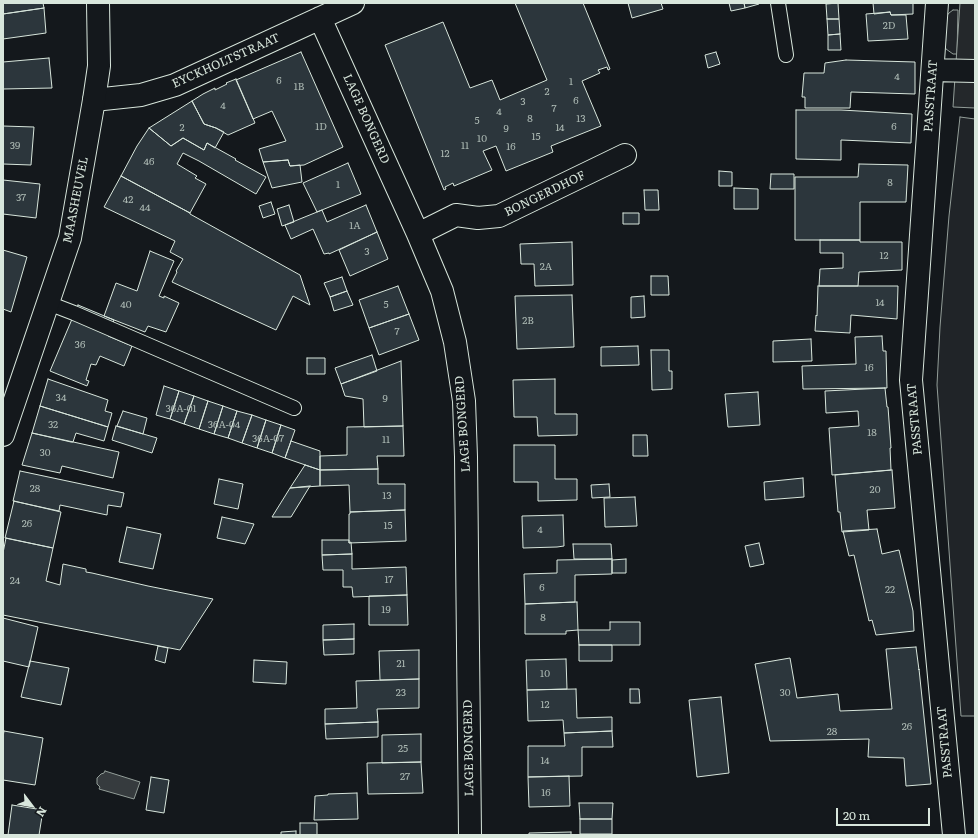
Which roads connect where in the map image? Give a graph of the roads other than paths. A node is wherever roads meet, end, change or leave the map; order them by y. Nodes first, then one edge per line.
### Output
1 (98, 3) edge
2 (353, 3) edge
3 (778, 3) edge
4 (937, 3) edge
5 (320, 18) junction
6 (786, 55) dead end
7 (933, 70) junction
8 (975, 71) edge
9 (94, 100) junction
10 (625, 155) dead end
11 (418, 234) junction
12 (48, 303) junction
13 (294, 408) dead end
14 (3, 435) edge
15 (470, 835) edge
16 (954, 835) edge

1 - 9 street, MAASHEUVEL
2 - 5 street, EYCKHOLTSTRAAT
3 - 6 lane
4 - 7 street, PASSTRAAT
5 - 9 street, EYCKHOLTSTRAAT
5 - 11 street, LAGE BONGERD
7 - 8 street
7 - 16 street, PASSTRAAT
9 - 12 street, MAASHEUVEL
10 - 11 street, BONGERDHOF
11 - 15 street, LAGE BONGERD
12 - 13 lane
12 - 14 street, MAASHEUVEL

